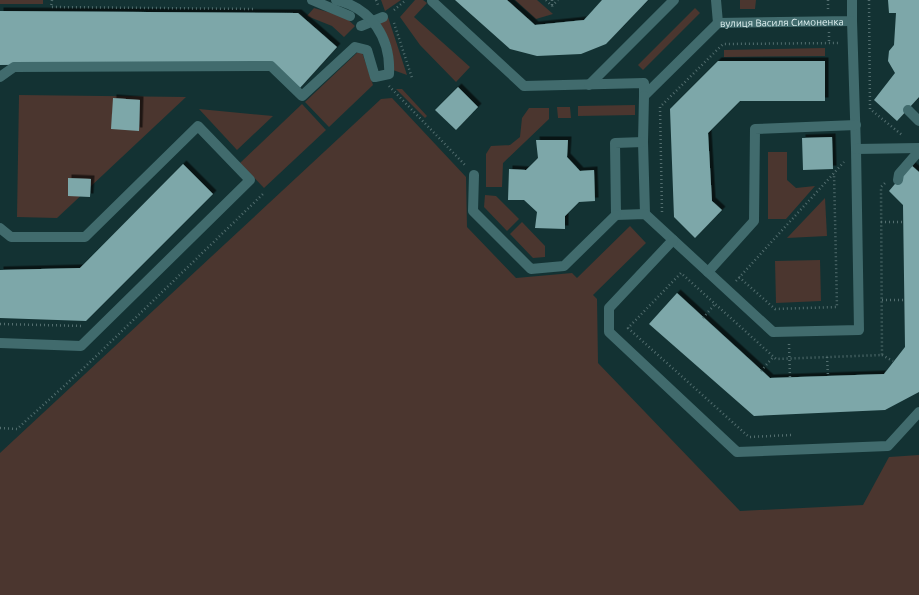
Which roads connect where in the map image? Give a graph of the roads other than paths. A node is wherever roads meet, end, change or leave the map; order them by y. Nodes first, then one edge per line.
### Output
1 (312, 0) edge
2 (336, 0) edge
3 (674, 0) edge
4 (716, 0) edge
5 (852, 0) edge
6 (432, 1) edge
7 (350, 16) dead end
8 (383, 17) dead end
9 (373, 21) junction
10 (852, 21) junction
11 (718, 23) junction
12 (361, 26) dead end
13 (0, 77) edge
14 (589, 85) junction
15 (644, 96) junction
16 (908, 110) dead end
17 (919, 122) edge
18 (856, 125) junction
19 (643, 142) junction
20 (856, 149) junction
21 (919, 150) edge
22 (474, 175) road end
23 (898, 180) dead end
24 (645, 214) junction
25 (616, 215) junction
26 (0, 228) edge
27 (673, 240) junction
28 (708, 272) junction
29 (0, 343) edge
30 (919, 412) edge

1 - 7 lane
2 - 9 lane
3 - 14 lane
4 - 11 lane
5 - 10 lane, вулиця Василя Симоненка
6 - 14 lane
8 - 9 lane
9 - 12 lane
9 - 13 lane
10 - 11 lane, вулиця Василя Симоненка
10 - 18 lane
11 - 15 lane, вулиця Василя Симоненка
14 - 15 lane
15 - 19 lane
16 - 17 lane
18 - 20 lane
18 - 28 lane
19 - 24 lane
19 - 25 lane
20 - 21 lane
20 - 28 lane
21 - 23 lane
22 - 25 lane
24 - 25 lane
24 - 27 lane
26 - 29 lane
27 - 28 lane
27 - 30 lane

